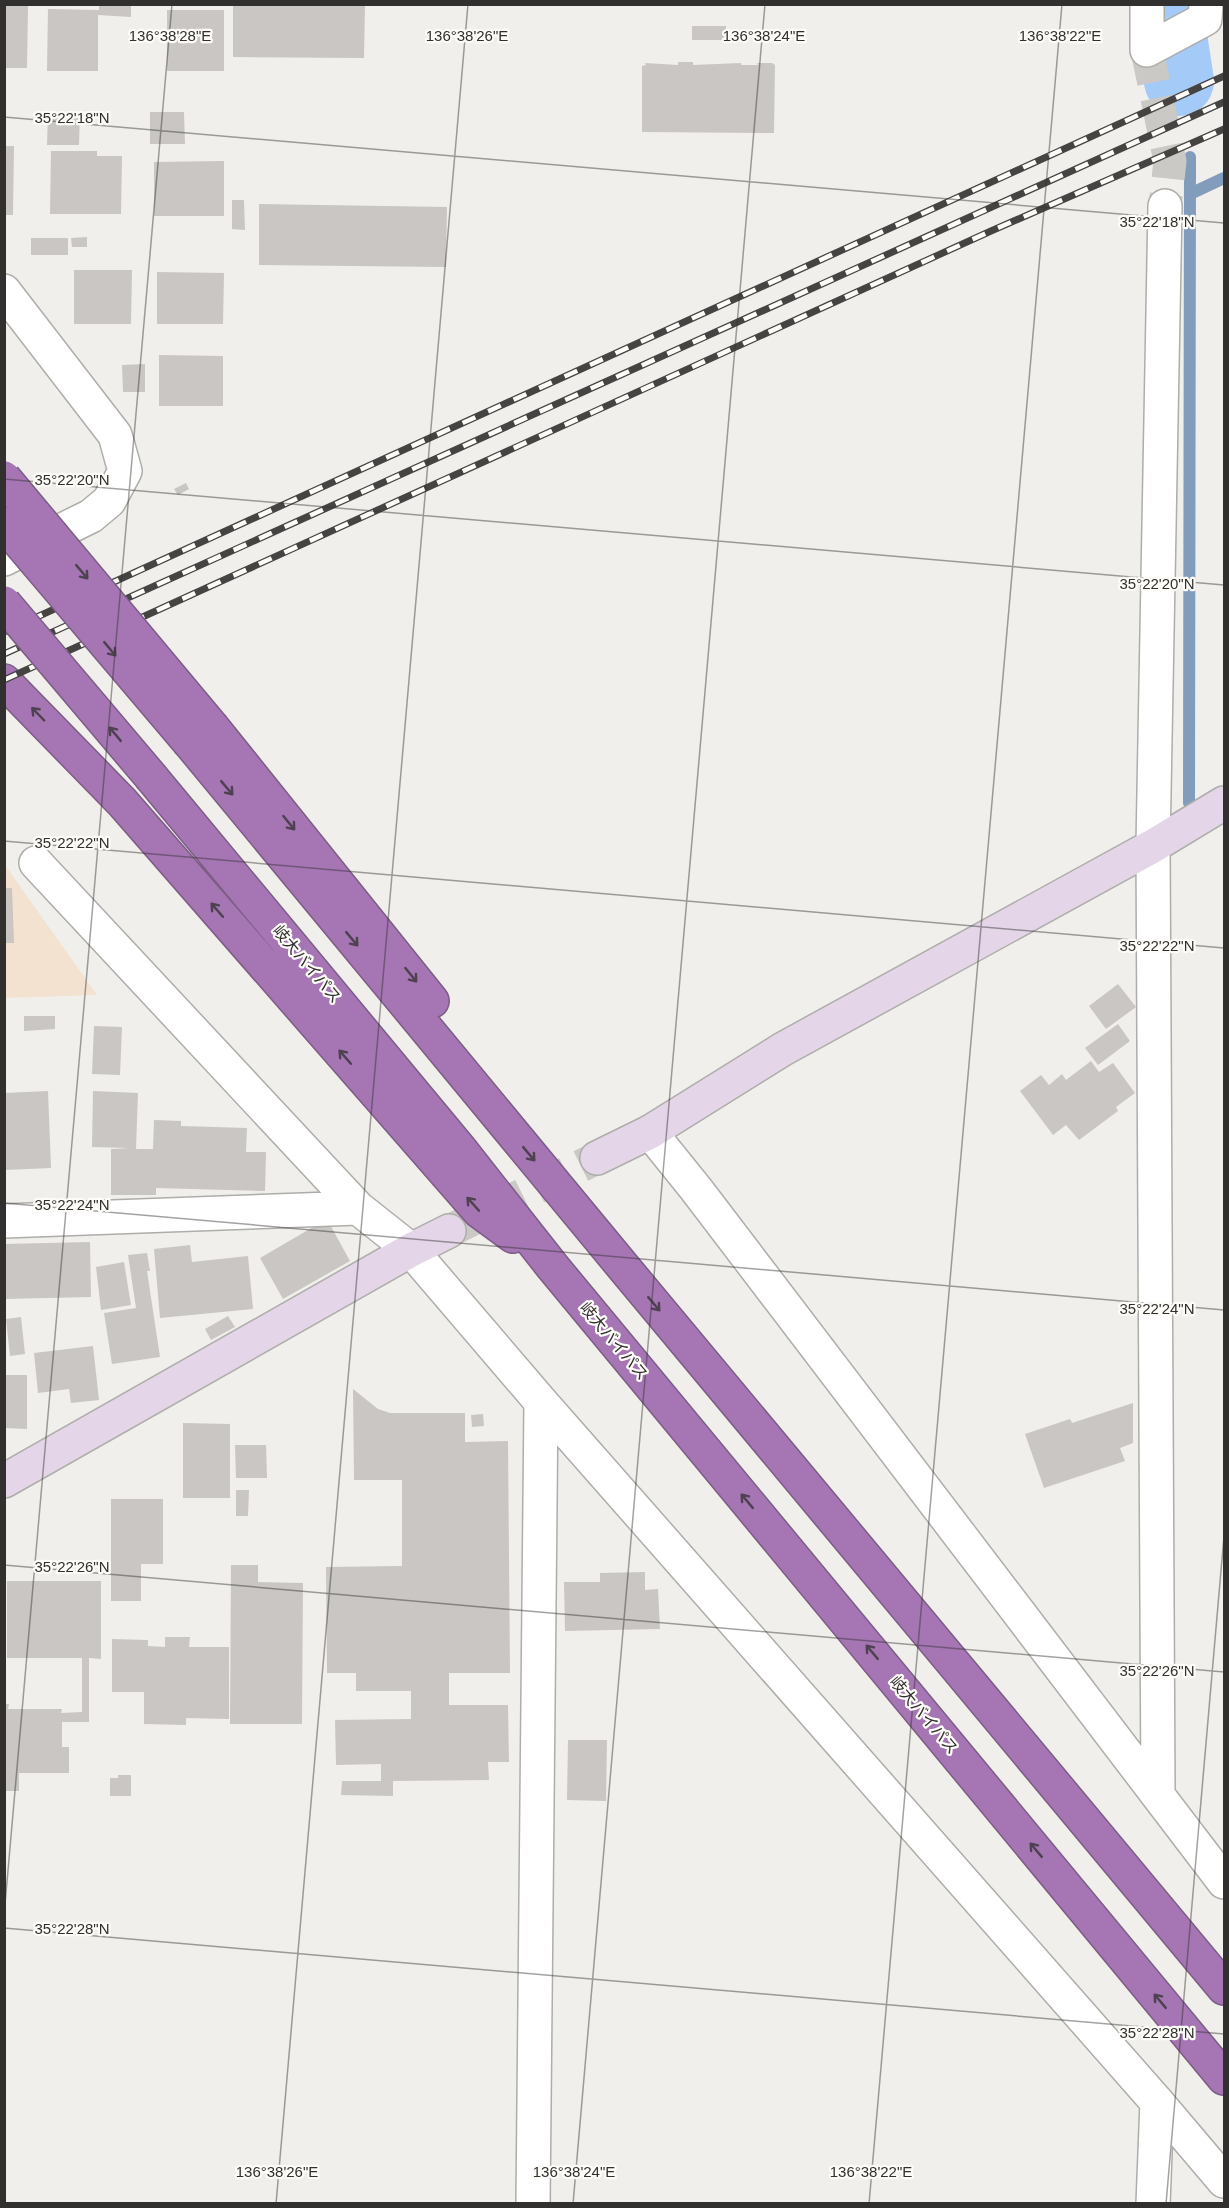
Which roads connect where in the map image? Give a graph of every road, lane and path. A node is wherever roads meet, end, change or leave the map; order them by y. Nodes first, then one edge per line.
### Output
1 (1147, 4) edge
2 (1200, 15) edge
3 (1165, 206) tunnel mouth
4 (4, 291) edge
5 (4, 478) edge
6 (4, 524) edge
7 (4, 559) edge
8 (4, 603) edge
9 (4, 681) edge
10 (202, 736) junction
11 (1224, 803) edge
12 (1153, 846) junction
13 (36, 863) dead end
14 (650, 1132) junction
15 (597, 1158) tunnel mouth
16 (358, 1208) junction
17 (4, 1221) edge
18 (449, 1231) tunnel mouth
19 (411, 1250) junction
20 (552, 1266) junction
21 (541, 1402) junction
22 (4, 1481) edge
23 (1158, 1794) junction
24 (1224, 1882) edge
25 (1224, 1988) edge
26 (1224, 2078) edge
27 (1157, 2102) junction
28 (1224, 2181) edge
29 (533, 2204) edge
30 (1153, 2204) edge

1 - 2 street
3 - 12 street
4 - 7 street
5 -> 10 highway, bridge
6 -> 10 highway, bridge
20 -> 8 highway, 岐大バイパス, bridge
20 -> 9 highway
10 -> 25 highway
11 - 12 street
12 - 14 street
12 - 23 street
13 - 16 street
14 - 15 street
14 - 23 street
16 - 17 street
16 - 19 street
18 - 19 street
19 - 21 street
19 - 22 street
26 -> 20 highway, 岐大バイパス
21 - 27 street
21 - 29 street
23 - 24 street
27 - 28 street
27 - 30 street

